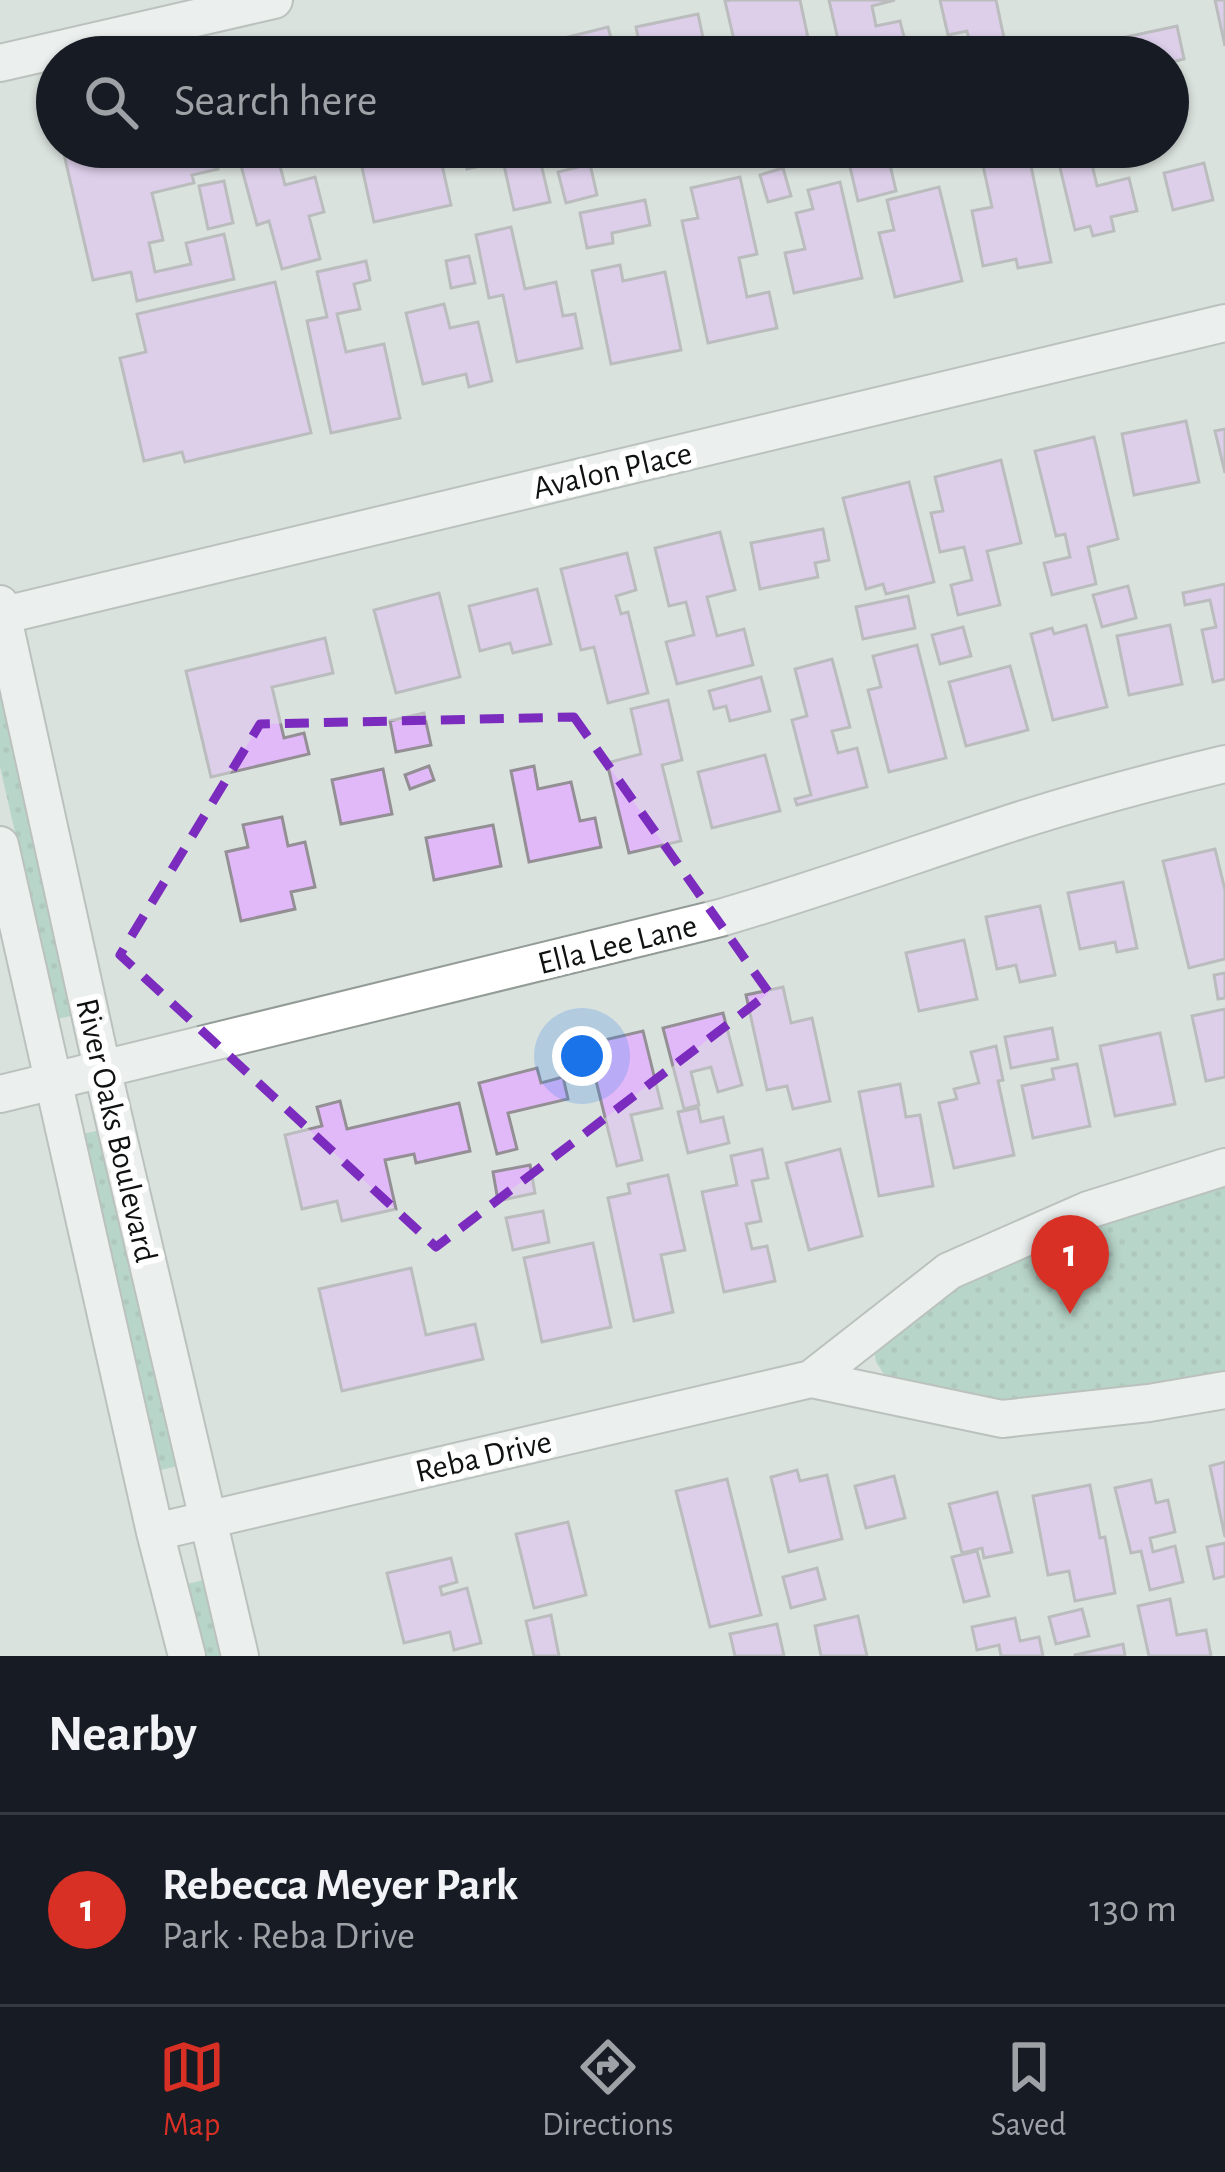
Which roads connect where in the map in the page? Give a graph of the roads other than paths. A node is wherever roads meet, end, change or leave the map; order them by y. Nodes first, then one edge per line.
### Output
1 (274, 0) edge
2 (117, 36) edge
3 (36, 55) edge
4 (0, 63) edge
5 (1225, 323) edge
6 (1, 612) edge
7 (1225, 764) edge
8 (0, 845) edge
9 (103, 1068) junction
10 (54, 1080) junction
11 (0, 1094) edge
12 (1225, 1167) edge
13 (811, 1379) junction
14 (1225, 1390) edge
15 (210, 1518) junction
16 (155, 1532) junction
17 (187, 1656) edge
18 (240, 1656) edge

1 - 2 street
3 - 4 street
5 - 6 street, Avalon Place
6 - 9 street, River Oaks Boulevard
7 - 9 street, Ella Lee Lane
8 - 10 street, River Oaks Boulevard
9 - 10 street, Ella Lee Lane
9 - 15 street, River Oaks Boulevard
10 - 11 street, Ella Lee Lane
10 - 16 street, River Oaks Boulevard
12 - 13 street, Reba Drive
13 - 14 street, Reba Drive
13 - 15 street, Reba Drive
15 - 16 street, Reba Drive
15 - 18 street, River Oaks Boulevard
16 - 17 street, River Oaks Boulevard

